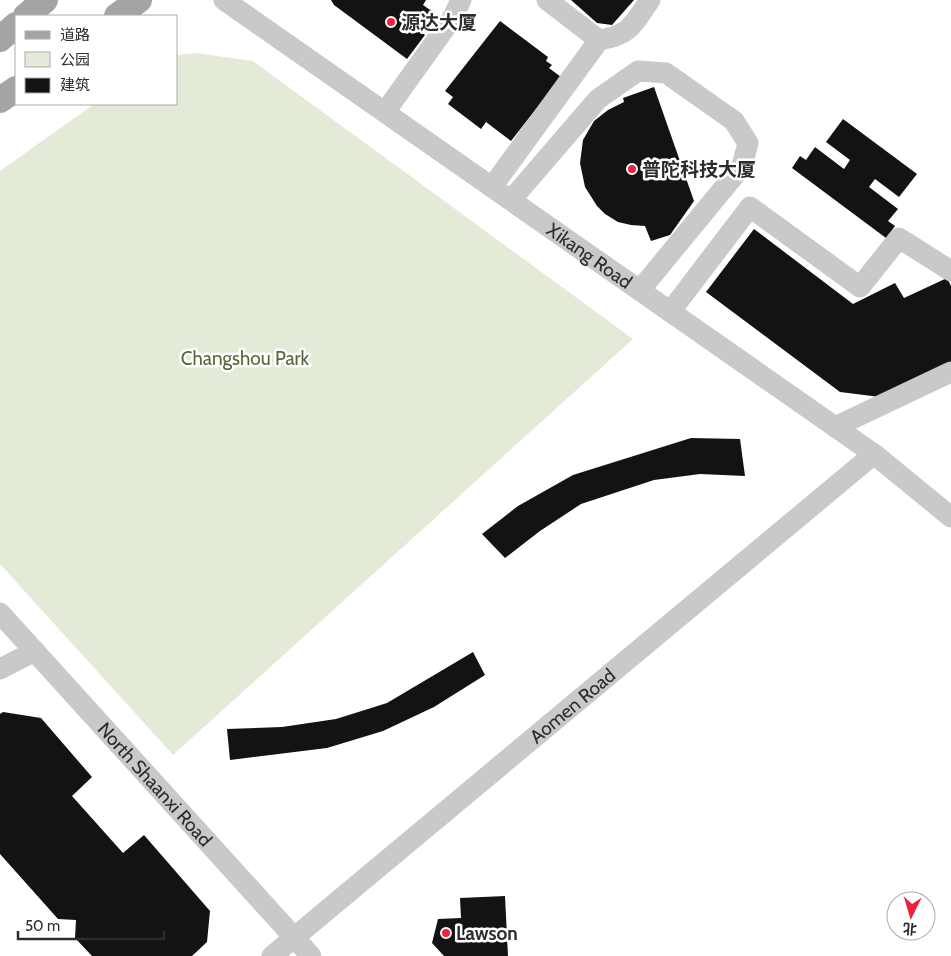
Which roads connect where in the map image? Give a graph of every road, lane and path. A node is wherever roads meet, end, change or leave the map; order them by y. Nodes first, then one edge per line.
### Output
1 (45, 0) edge
2 (139, 0) edge
3 (224, 0) edge
4 (461, 0) edge
5 (547, 0) edge
6 (650, 0) edge
7 (27, 15) edge
8 (118, 15) edge
9 (15, 26) edge
10 (0, 39) edge
11 (599, 40) junction
12 (15, 89) edge
13 (0, 100) edge
14 (385, 112) junction
15 (492, 187) junction
16 (511, 200) junction
17 (951, 271) edge
18 (640, 290) junction
19 (670, 312) junction
20 (951, 372) edge
21 (835, 427) junction
22 (874, 454) junction
23 (951, 518) edge
24 (0, 613) edge
25 (35, 651) junction
26 (0, 669) edge
27 (294, 937) junction
28 (272, 956) edge
29 (311, 956) edge

1 - 7 main road
2 - 8 main road
3 - 14 street, Xikang Road
4 - 14 street
5 - 11 street
6 - 11 street
9 - 10 main road
11 - 15 street
12 - 13 main road
14 - 15 street, Xikang Road
15 - 16 street, Xikang Road
16 - 18 street, Xikang Road
16 - 18 street
17 - 19 street
18 - 19 street, Xikang Road
19 - 21 street, Xikang Road
20 - 21 street
21 - 22 street, Xikang Road
22 - 23 street, Xikang Road
22 - 27 street, Aomen Road
24 - 25 street, North Shaanxi Road
25 - 26 street
25 - 27 street, North Shaanxi Road
27 - 28 street, Aomen Road
27 - 29 street, North Shaanxi Road

